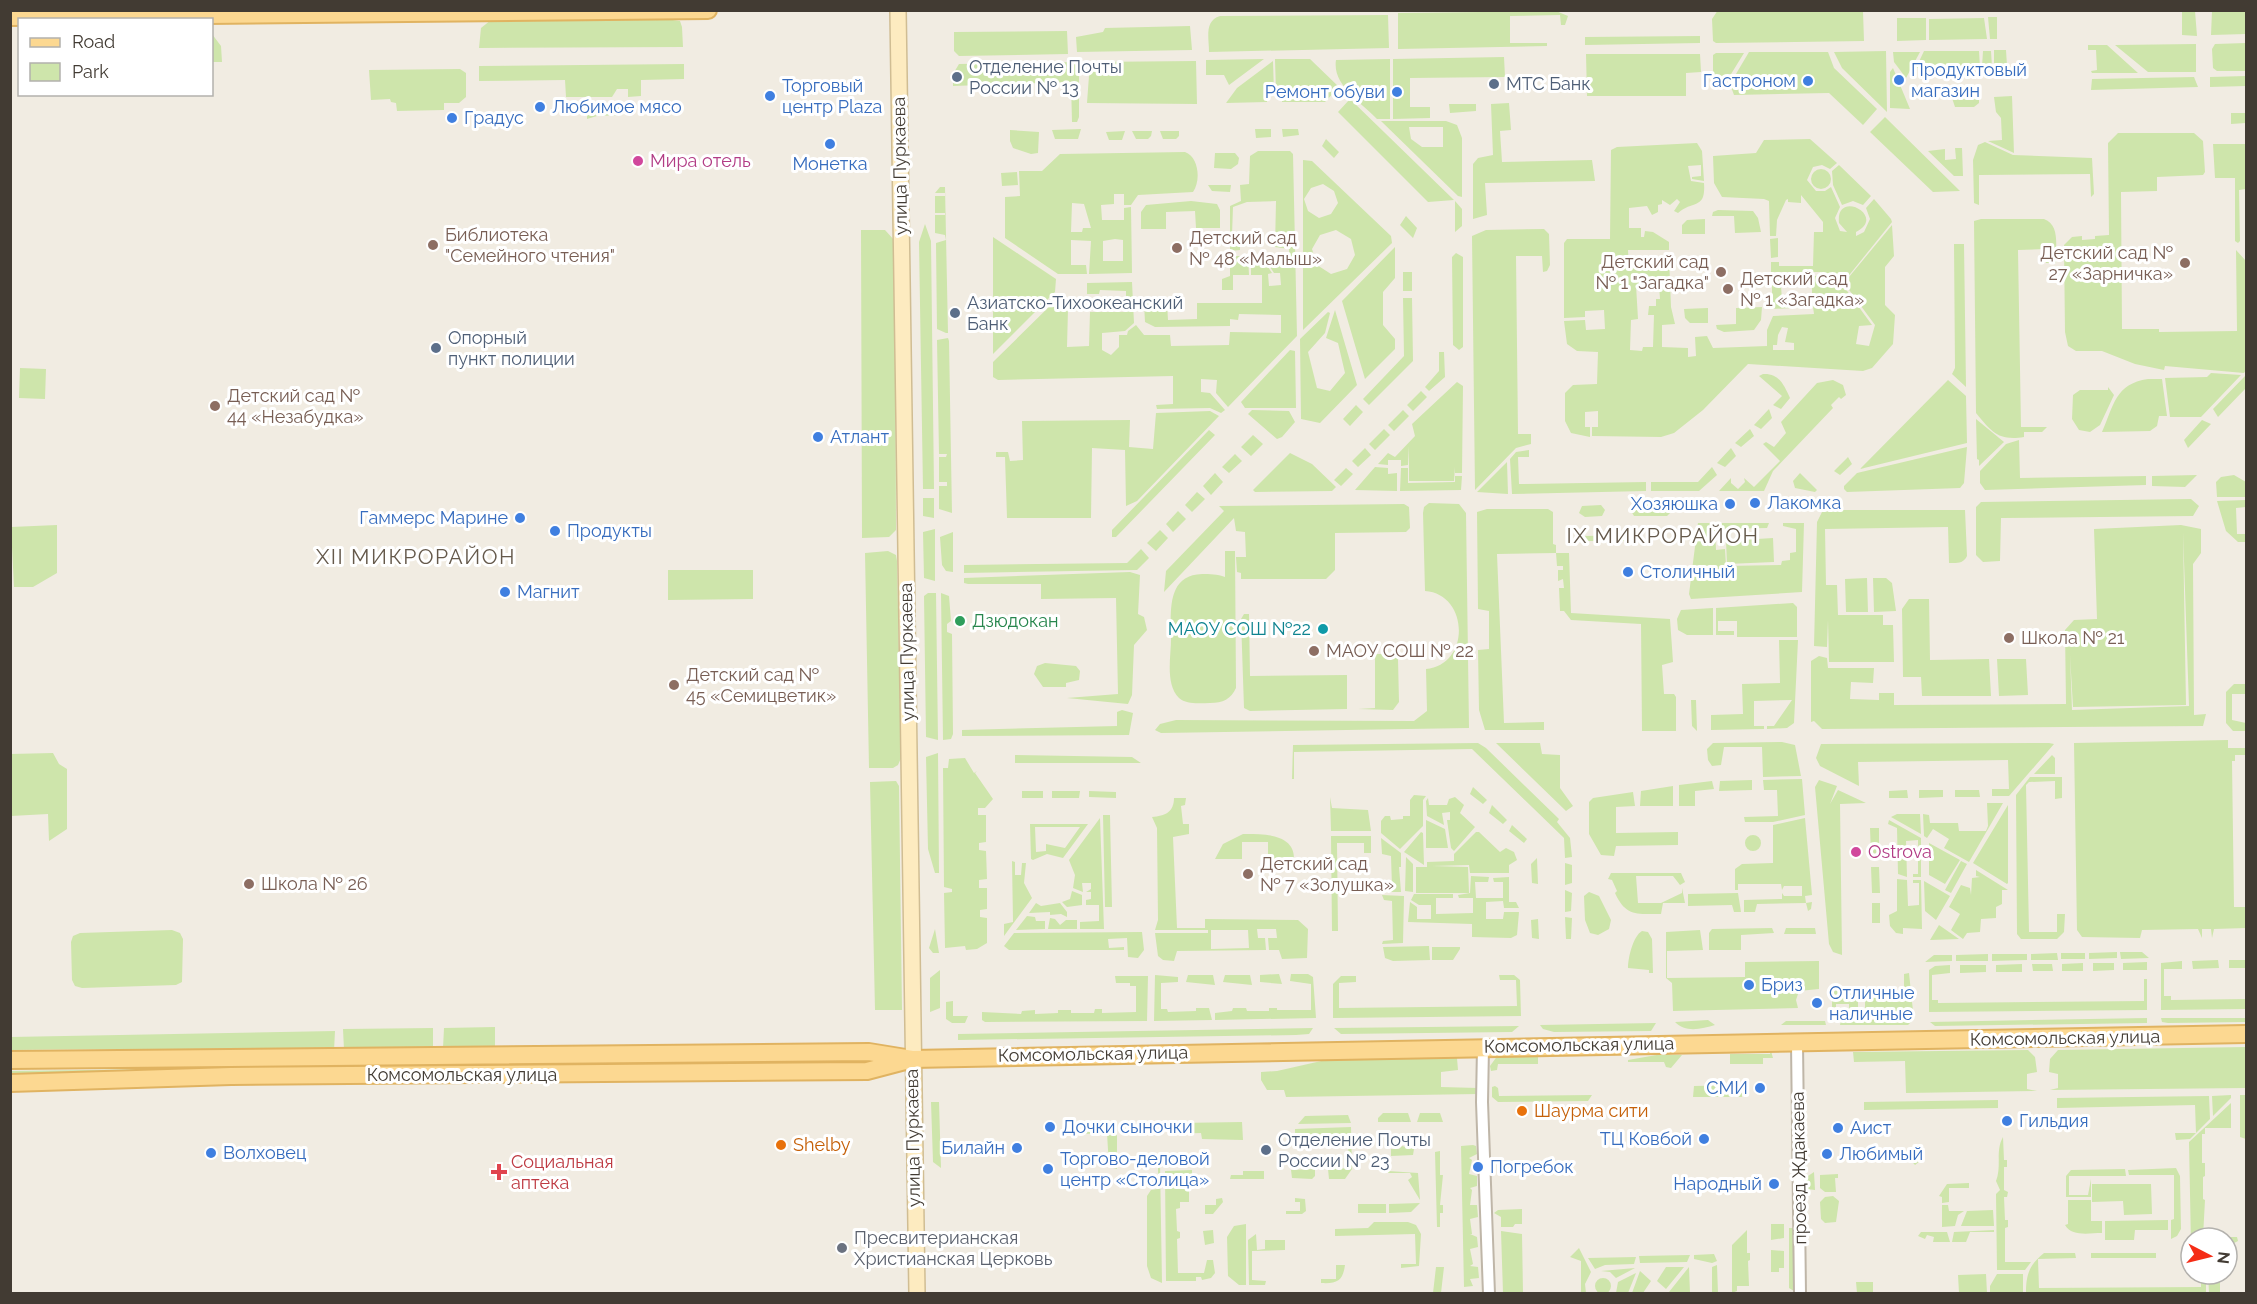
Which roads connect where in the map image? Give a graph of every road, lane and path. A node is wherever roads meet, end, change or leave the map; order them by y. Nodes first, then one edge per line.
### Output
1 (708, 10) edge
2 (898, 10) edge
3 (10, 17) edge
4 (2247, 1034) edge
5 (1797, 1042) junction
6 (1483, 1047) junction
7 (912, 1059) junction
8 (10, 1060) edge
9 (10, 1083) edge
10 (917, 1293) edge
11 (1489, 1293) edge
12 (1800, 1293) edge

1 - 3 main road
2 - 7 main road, улица Пуркаева
4 - 5 main road, Комсомольская улица
5 - 6 main road, Комсомольская улица
5 - 12 street, проезд Ждакаева
6 - 7 main road, Комсомольская улица
6 - 11 street
7 - 8 main road, Комсомольская улица
7 - 9 main road, Комсомольская улица
7 - 10 main road, улица Пуркаева

